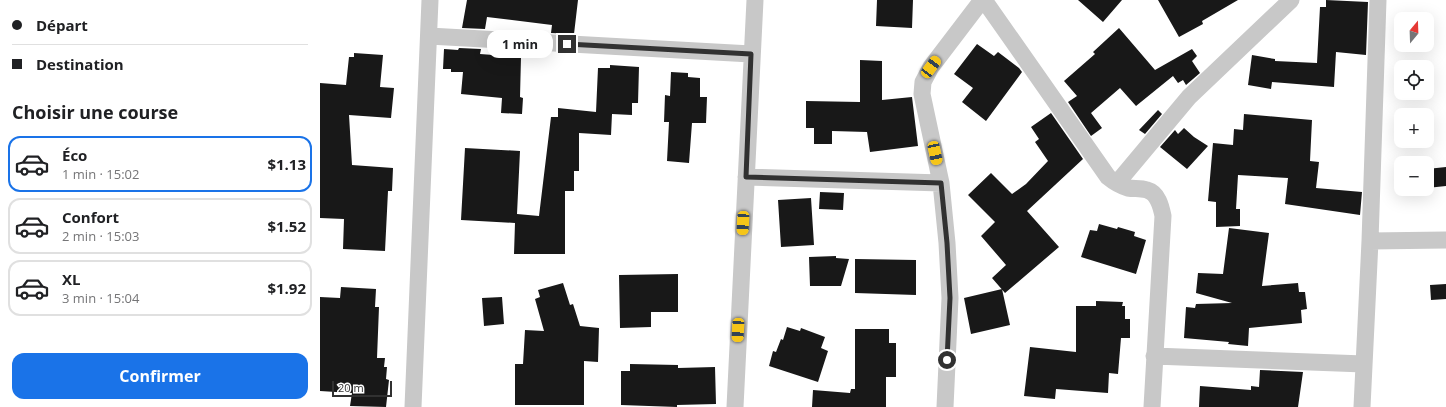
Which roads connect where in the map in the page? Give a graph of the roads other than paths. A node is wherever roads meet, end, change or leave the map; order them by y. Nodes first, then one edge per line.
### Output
1 (430, 0) edge
2 (755, 0) edge
3 (1291, 0) edge
4 (1378, 0) edge
5 (978, 3) edge
6 (429, 36) junction
7 (751, 54) junction
8 (746, 177) junction
9 (941, 183) junction
10 (1117, 184) junction
11 (1446, 240) edge
12 (1370, 241) junction
13 (1154, 356) junction
14 (1364, 364) junction
15 (413, 407) edge
16 (735, 407) edge
17 (945, 407) edge
18 (1152, 407) edge
19 (1362, 407) edge

1 - 6 street
2 - 7 street
3 - 10 street
4 - 12 street
5 - 9 street
5 - 10 street
6 - 7 street
6 - 15 street
7 - 8 street
8 - 9 street
8 - 16 street
9 - 17 street
10 - 13 street
11 - 12 street
12 - 14 street
13 - 14 street
13 - 18 street
14 - 19 street

